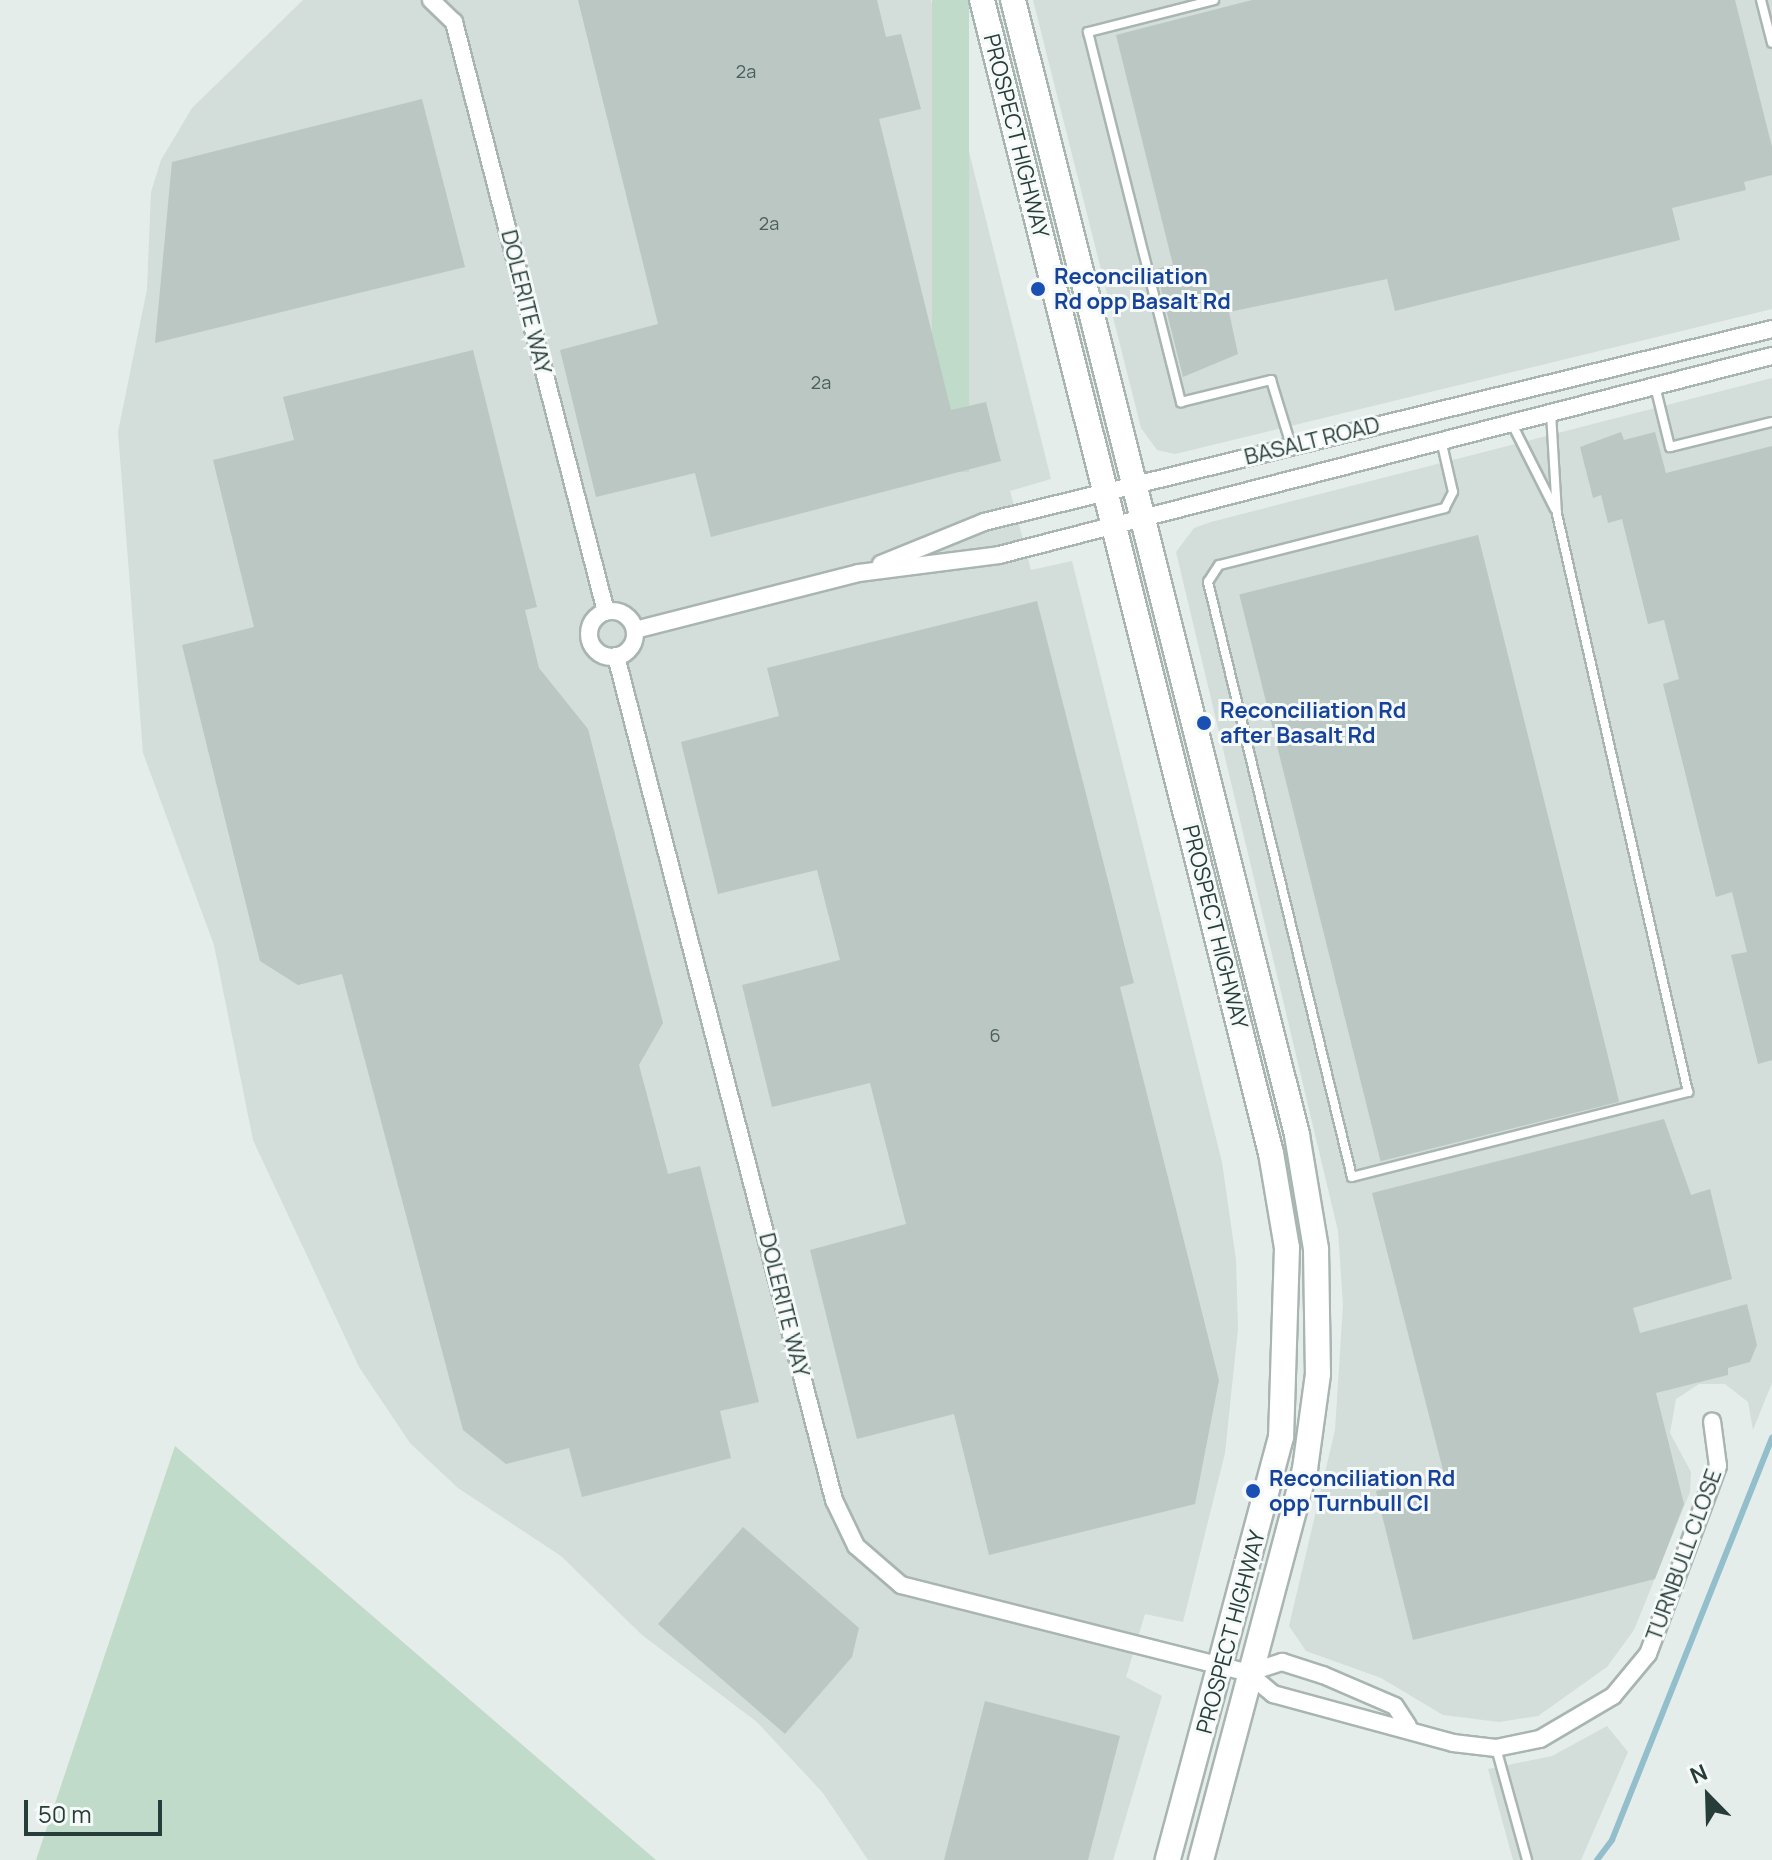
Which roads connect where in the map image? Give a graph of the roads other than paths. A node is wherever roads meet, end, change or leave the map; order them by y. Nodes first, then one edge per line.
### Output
1 (431, 0) edge
2 (982, 0) edge
3 (1013, 0) edge
4 (1214, 0) edge
5 (1761, 0) edge
6 (1772, 43) edge
7 (1772, 329) edge
8 (1772, 356) edge
9 (1655, 385) junction
10 (1530, 390) junction
11 (1543, 414) junction
12 (1511, 422) junction
13 (1772, 422) edge
14 (1440, 439) junction
15 (1291, 445) junction
16 (1134, 485) junction
17 (1105, 492) junction
18 (1557, 514) junction
19 (1142, 518) junction
20 (1115, 526) junction
21 (859, 573) junction
22 (606, 612) junction
23 (635, 630) junction
24 (616, 656) junction
25 (1712, 1421) dead end
26 (1220, 1668) junction
27 (1248, 1673) junction
28 (1408, 1726) junction
29 (1496, 1748) junction
30 (1168, 1860) edge
31 (1201, 1860) edge
32 (1527, 1860) edge

1 - 22 street, DOLERITE WAY
2 - 17 main road, PROSPECT HIGHWAY
3 - 16 main road, PROSPECT HIGHWAY
4 - 15 lane
5 - 6 lane
7 - 10 street, BASALT ROAD
8 - 9 street, BASALT ROAD
9 - 11 street, BASALT ROAD
9 - 13 lane
10 - 11 street
10 - 15 street, BASALT ROAD
11 - 12 street, BASALT ROAD
11 - 18 lane
12 - 14 street, BASALT ROAD
12 - 18 lane
14 - 18 lane
14 - 19 street, BASALT ROAD
15 - 16 street, BASALT ROAD
16 - 17 street, BASALT ROAD
16 - 19 main road, PROSPECT HIGHWAY
17 - 20 main road, PROSPECT HIGHWAY
17 - 21 street, BASALT ROAD
19 - 20 street, BASALT ROAD
19 - 27 main road, PROSPECT HIGHWAY
20 - 21 street, BASALT ROAD
20 - 26 main road, PROSPECT HIGHWAY
21 - 23 street, BASALT ROAD
22 - 23 street
22 - 24 street
23 - 24 street
24 - 26 street, DOLERITE WAY
25 - 29 street, TURNBULL CLOSE
26 - 27 street, DOLERITE WAY
26 - 30 main road, PROSPECT HIGHWAY
27 - 28 street, TURNBULL CLOSE
27 - 28 street, TURNBULL CLOSE
27 - 31 main road, PROSPECT HIGHWAY
28 - 29 street, TURNBULL CLOSE
29 - 32 lane

